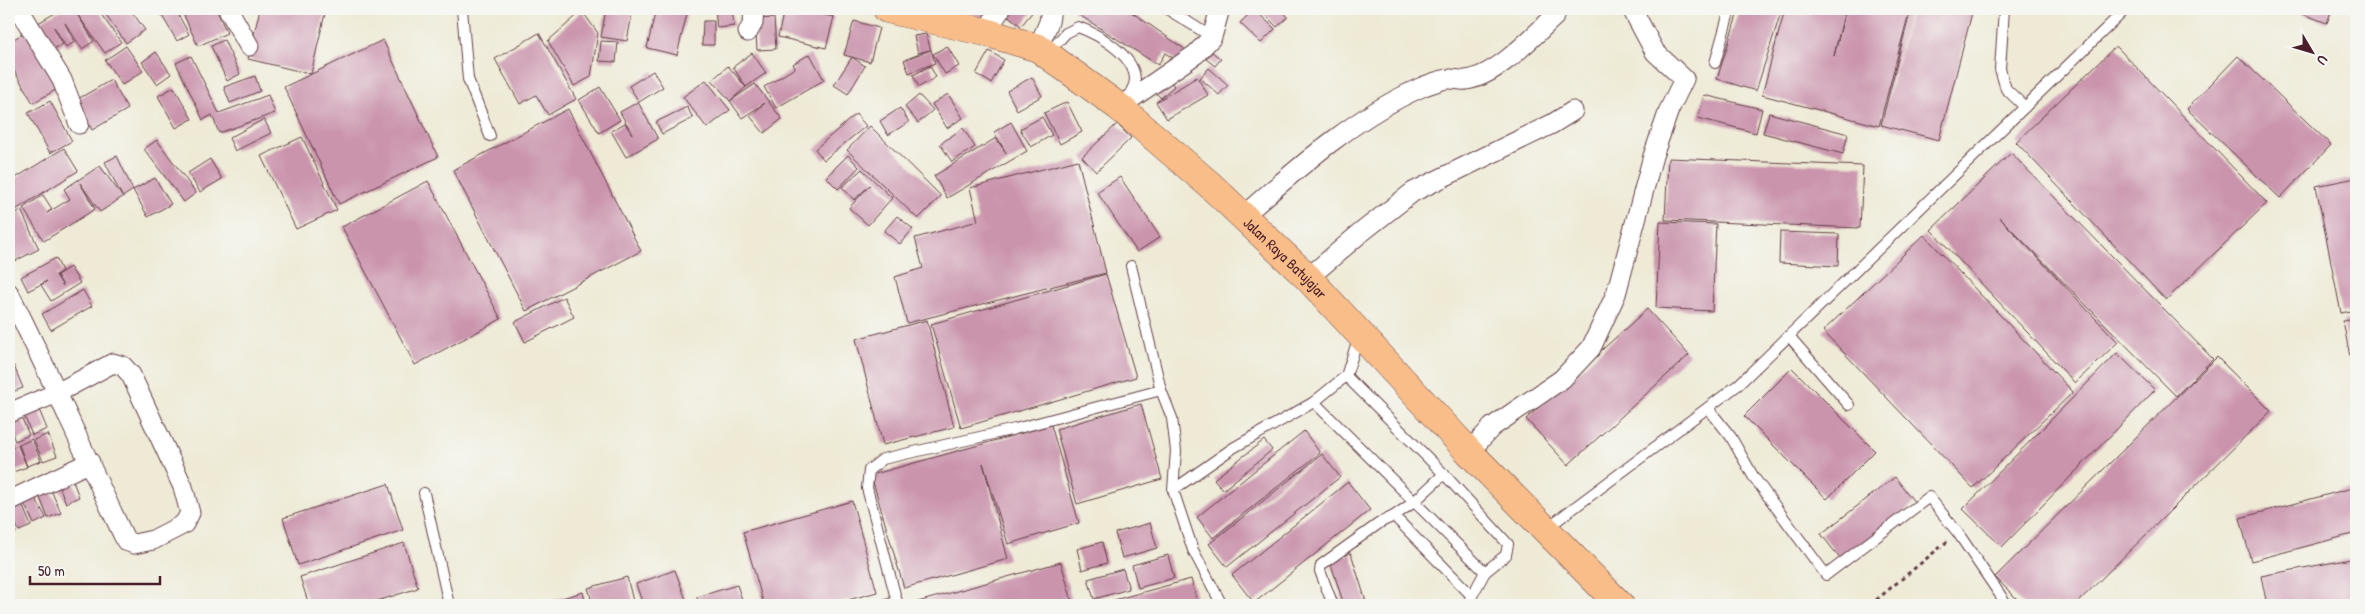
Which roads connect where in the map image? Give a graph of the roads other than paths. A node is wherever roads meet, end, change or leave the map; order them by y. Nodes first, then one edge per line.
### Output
1 (19, 9) edge
2 (228, 9) edge
3 (462, 9) edge
4 (754, 9) edge
5 (887, 9) edge
6 (1001, 9) edge
7 (1052, 9) edge
8 (1167, 9) edge
9 (1220, 9) edge
10 (1632, 9) edge
11 (1730, 9) edge
12 (2004, 9) edge
13 (2126, 9) edge
14 (1180, 12) edge
15 (1555, 16) dead end
16 (748, 32) dead end
17 (985, 32) junction
18 (1212, 37) junction
19 (249, 46) dead end
20 (1043, 50) junction
21 (1715, 63) dead end
22 (1122, 105) junction
23 (2025, 107) junction
24 (1572, 111) dead end
25 (79, 124) dead end
26 (490, 136) dead end
27 (1242, 216) junction
28 (1131, 266) dead end
29 (1308, 278) junction
30 (9, 293) edge
31 (16, 326) edge
32 (1359, 334) junction
33 (1789, 336) junction
34 (1346, 376) junction
35 (1161, 390) junction
36 (57, 393) junction
37 (1314, 402) junction
38 (1849, 405) dead end
39 (1708, 408) junction
40 (9, 413) edge
41 (1469, 452) junction
42 (90, 462) junction
43 (1444, 474) junction
44 (1173, 490) junction
45 (424, 493) dead end
46 (9, 501) edge
47 (1414, 502) junction
48 (1394, 516) junction
49 (1544, 530) junction
50 (1485, 572) junction
51 (1469, 601) edge
52 (449, 605) edge
53 (886, 605) edge
54 (1222, 605) edge
55 (1333, 605) edge
56 (1620, 605) edge
57 (2006, 605) edge

1 - 25 street
2 - 19 street
3 - 26 lane
4 - 16 street
5 - 17 highway, Jalan Raya Batujajar
6 - 17 street
7 - 20 street
8 - 14 lane
9 - 18 street
10 - 41 street
11 - 21 lane
12 - 23 lane
13 - 23 lane
14 - 18 lane
15 - 27 street
17 - 20 highway, Jalan Raya Batujajar
18 - 22 street
20 - 22 highway, Jalan Raya Batujajar
20 - 22 lane
22 - 27 highway, Jalan Raya Batujajar
23 - 33 lane
24 - 29 street
27 - 29 highway, Jalan Raya Batujajar
28 - 35 lane
29 - 32 highway, Jalan Raya Batujajar
30 - 31 street
31 - 36 street
32 - 34 lane
32 - 41 highway, Jalan Raya Batujajar
33 - 38 lane
33 - 39 lane
34 - 37 lane
34 - 43 lane
35 - 44 lane
35 - 53 lane
36 - 40 street
36 - 42 street
36 - 42 street
37 - 44 lane
37 - 47 lane
39 - 49 lane
39 - 57 lane
41 - 49 highway, Jalan Raya Batujajar
42 - 46 street
43 - 47 lane
43 - 50 lane
44 - 54 lane
45 - 52 lane
47 - 48 lane
47 - 50 lane
48 - 51 lane
48 - 55 lane
49 - 56 highway, Jalan Raya Batujajar
50 - 51 lane

